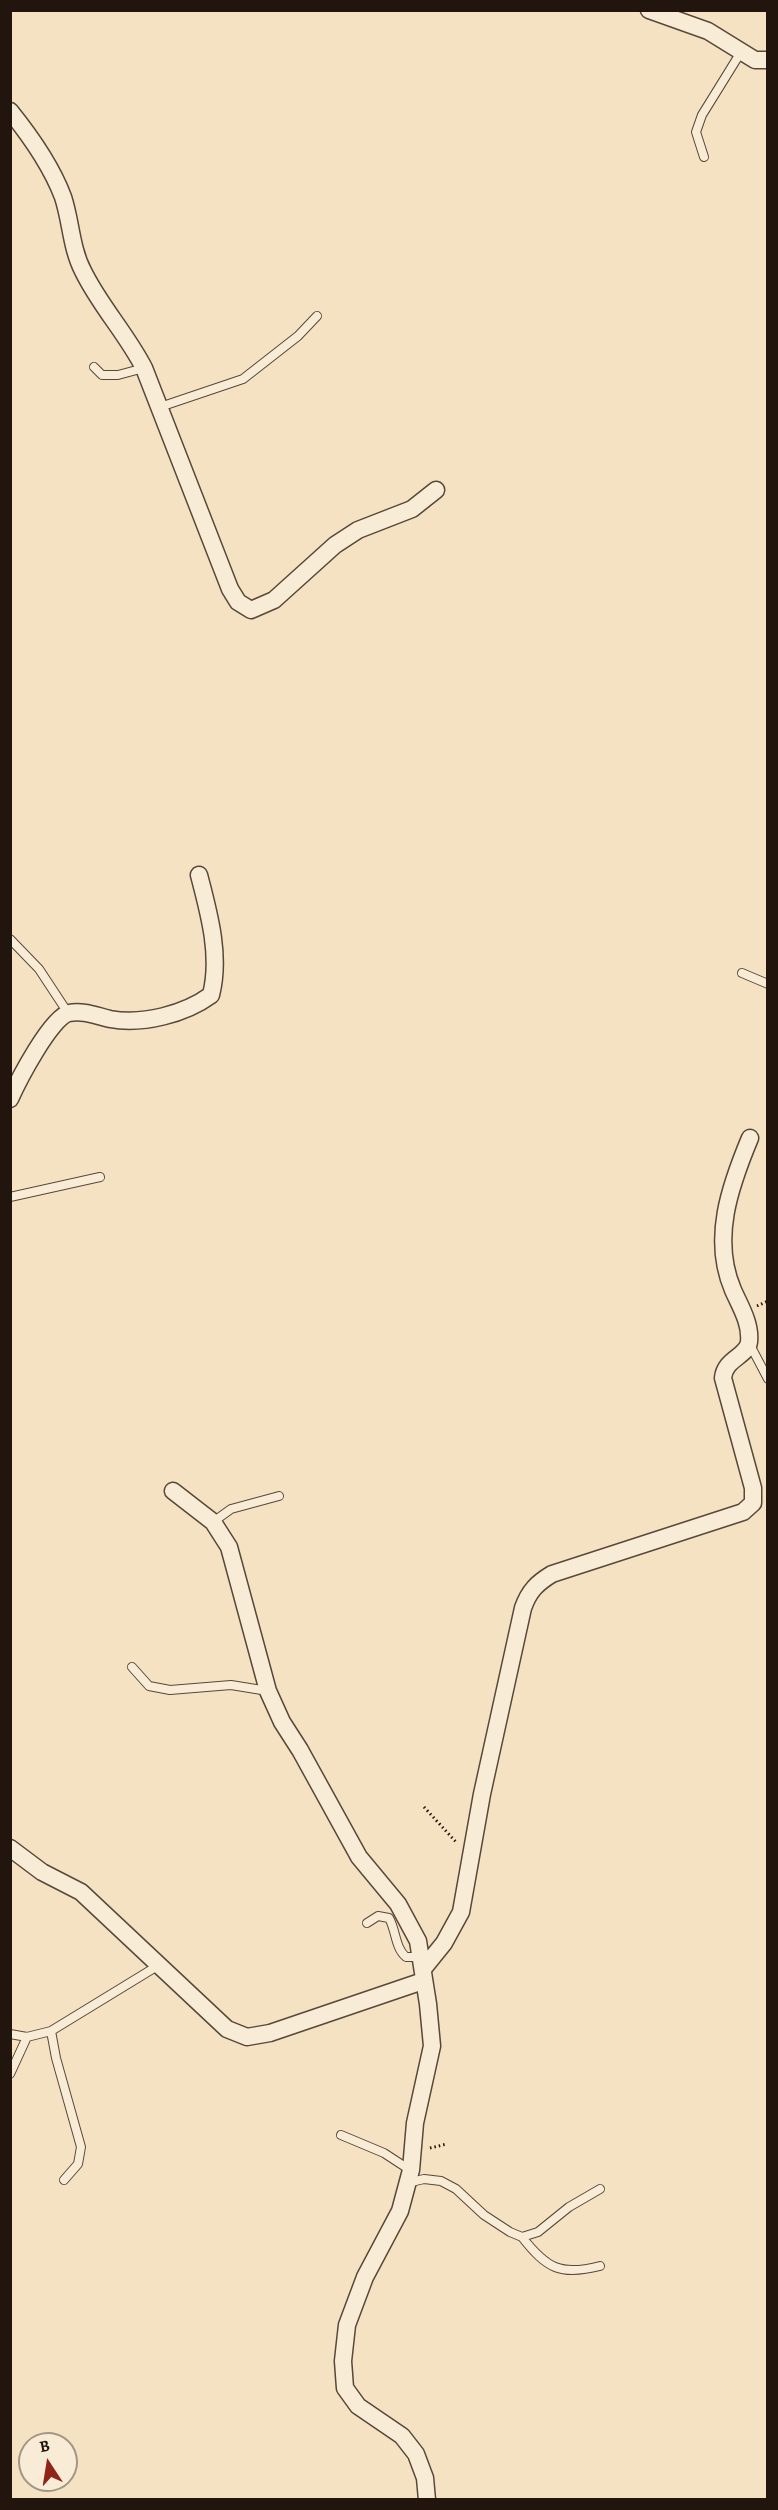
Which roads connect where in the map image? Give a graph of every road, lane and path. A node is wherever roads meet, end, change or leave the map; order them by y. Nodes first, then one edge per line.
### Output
1 (649, 10) edge
2 (741, 52) junction
3 (768, 60) edge
4 (10, 111) edge
5 (704, 157) dead end
6 (317, 316) dead end
7 (94, 367) dead end
8 (144, 368) junction
9 (160, 406) junction
10 (436, 490) dead end
11 (199, 875) dead end
12 (10, 939) edge
13 (742, 973) dead end
14 (768, 984) edge
15 (68, 1013) junction
16 (10, 1099) edge
17 (750, 1138) dead end
18 (100, 1177) dead end
19 (10, 1197) edge
20 (749, 1343) junction
21 (768, 1379) edge
22 (173, 1491) dead end
23 (279, 1496) dead end
24 (213, 1522) junction
25 (132, 1667) dead end
26 (268, 1691) junction
27 (424, 1807) dead end
28 (10, 1848) edge
29 (472, 1858) junction
30 (367, 1923) dead end
31 (160, 1965) junction
32 (422, 1969) junction
33 (51, 2031) junction
34 (10, 2034) edge
35 (27, 2037) junction
36 (10, 2074) edge
37 (341, 2135) dead end
38 (409, 2177) junction
39 (64, 2180) dead end
40 (600, 2188) dead end
41 (522, 2237) junction
42 (600, 2266) dead end
43 (427, 2499) edge

1 - 2 street
2 - 3 street
2 - 5 lane
4 - 8 street
6 - 9 lane
7 - 8 lane
8 - 9 street
9 - 10 street
11 - 15 street
12 - 15 lane
13 - 14 lane
15 - 16 street
17 - 20 street
18 - 19 lane
20 - 21 lane
20 - 29 street
22 - 24 street
23 - 24 lane
24 - 26 street
25 - 26 lane
26 - 32 street
27 - 29 path
28 - 31 street
29 - 32 street
30 - 32 lane
31 - 32 street
31 - 33 lane
32 - 38 street
33 - 35 lane
33 - 39 lane
34 - 35 lane
35 - 36 lane
37 - 38 lane
38 - 41 lane
38 - 43 street
40 - 41 lane
41 - 42 lane

